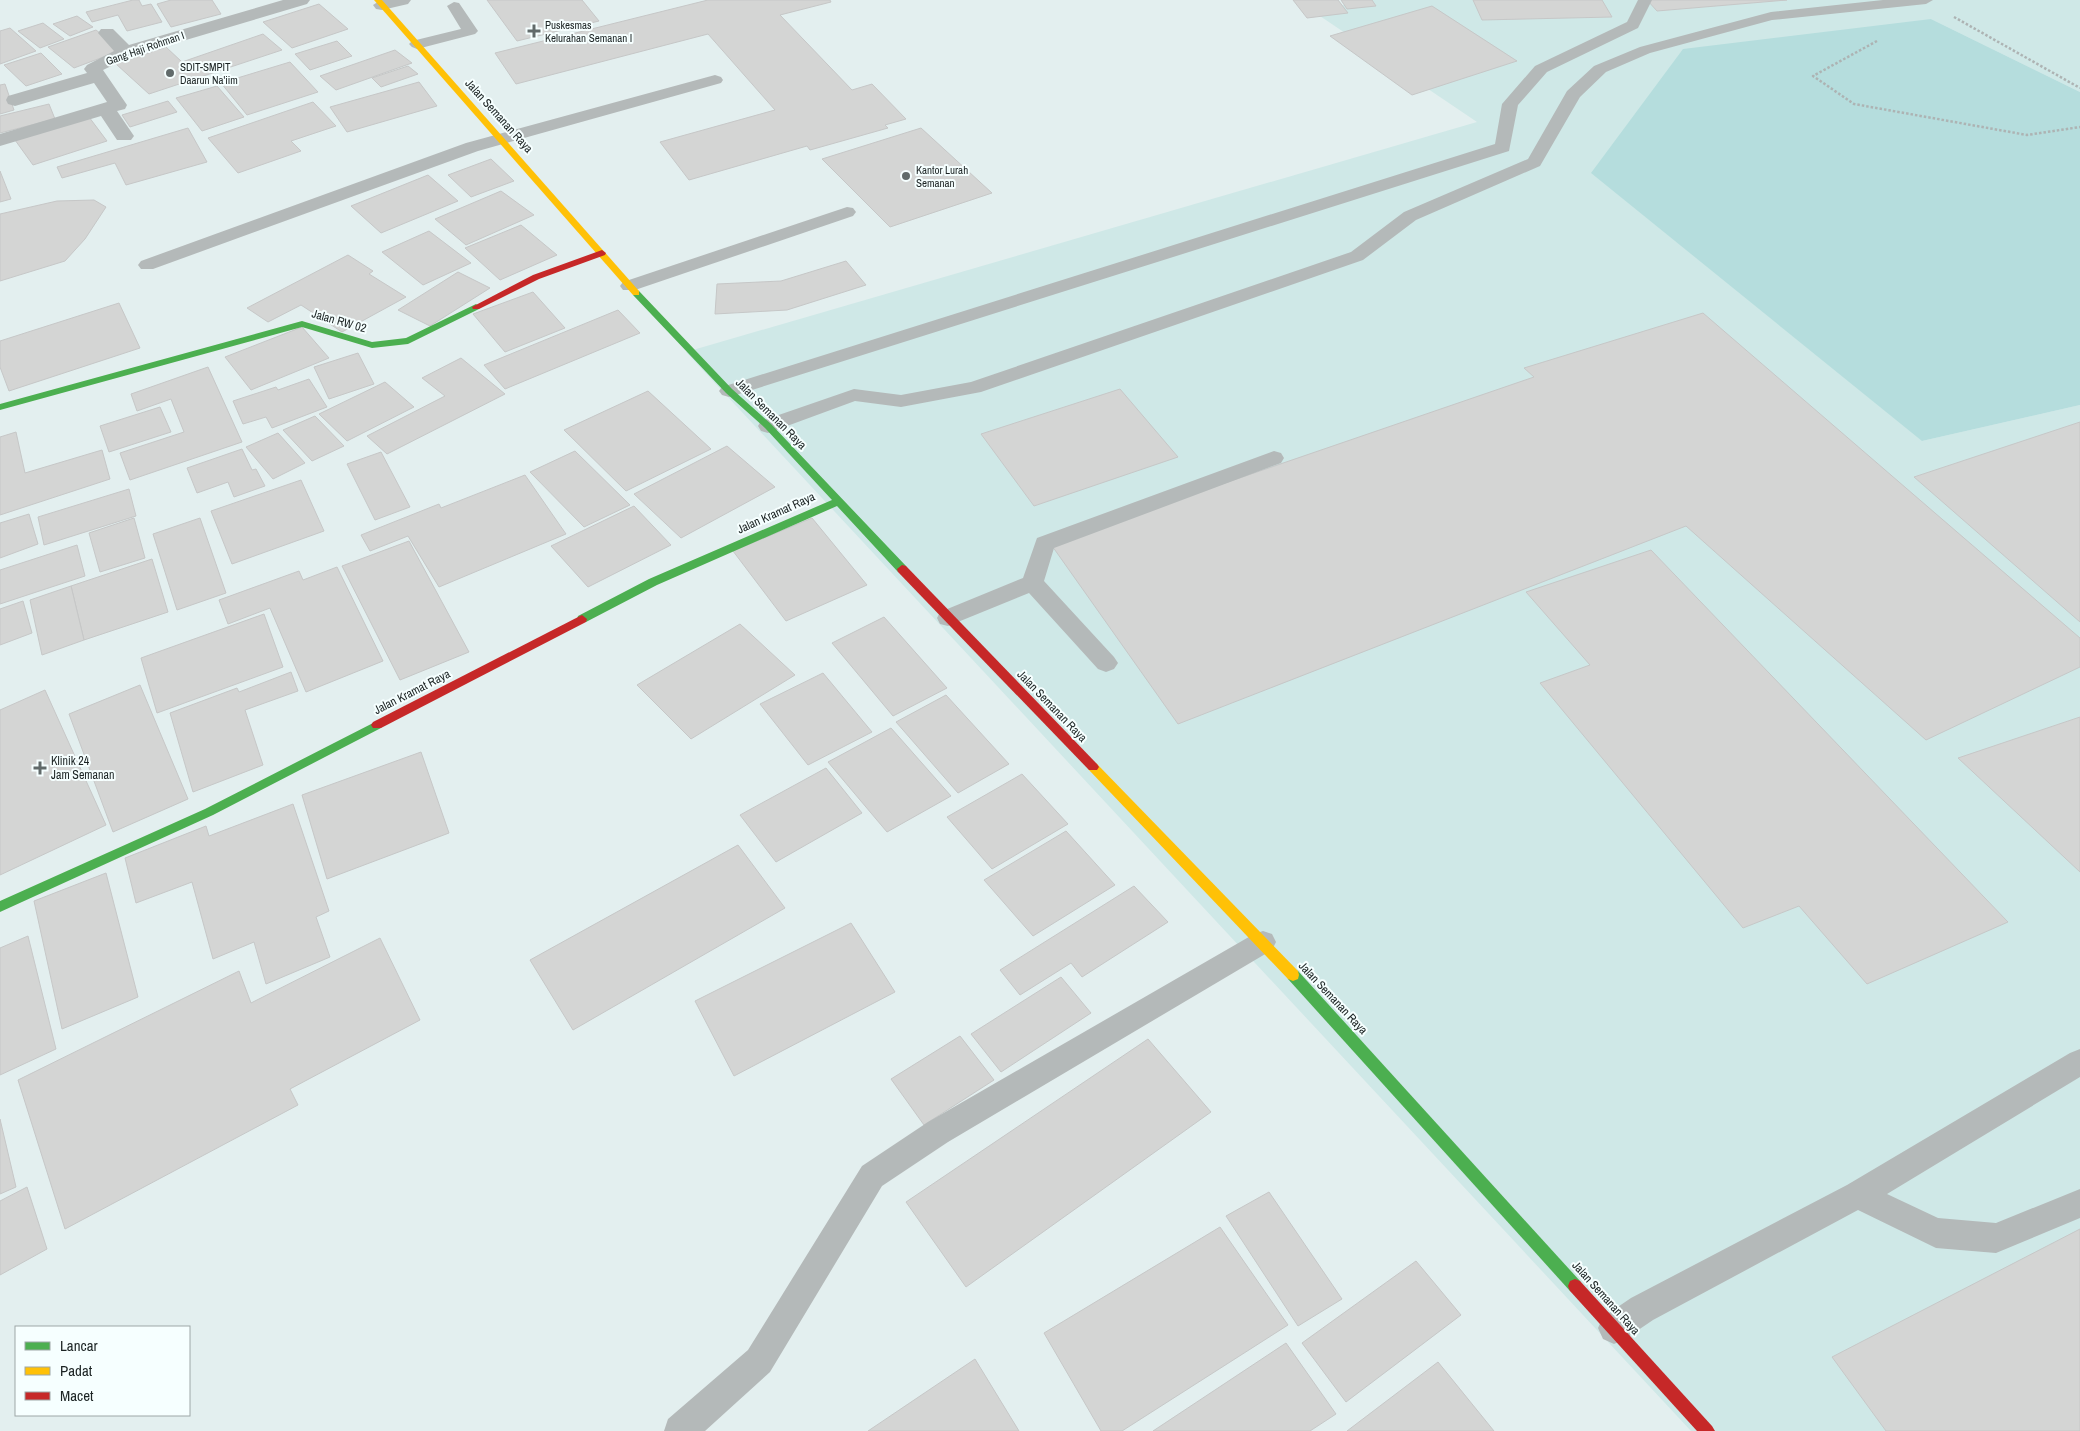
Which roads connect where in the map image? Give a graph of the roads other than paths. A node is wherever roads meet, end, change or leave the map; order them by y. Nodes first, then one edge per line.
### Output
1 (301, 0) edge
2 (402, 0) edge
3 (1644, 0) edge
4 (1926, 0) edge
5 (380, 2) edge
6 (454, 6) dead end
7 (107, 33) dead end
8 (417, 44) junction
9 (126, 52) junction
10 (98, 76) junction
11 (715, 80) dead end
12 (15, 100) dead end
13 (107, 110) junction
14 (124, 136) dead end
15 (501, 139) junction
16 (0, 140) edge
17 (847, 212) dead end
18 (602, 252) junction
19 (147, 265) dead end
20 (629, 286) junction
21 (730, 391) junction
22 (0, 407) edge
23 (768, 426) junction
24 (1274, 458) dead end
25 (836, 502) junction
26 (1032, 583) junction
27 (948, 618) junction
28 (1106, 663) dead end
29 (0, 907) edge
30 (1264, 942) junction
31 (2080, 1062) edge
32 (1858, 1195) junction
33 (2080, 1203) edge
34 (1614, 1328) junction
35 (680, 1431) edge
36 (1707, 1431) edge

1 - 9 street, Gang Haji Rohman I
2 - 5 street
3 - 21 lane
4 - 23 lane
5 - 8 street, Jalan Semanan Raya
6 - 8 lane
7 - 9 street
8 - 15 street, Jalan Semanan Raya
9 - 10 street, Gang Haji Rohman I
10 - 12 street
10 - 13 street, Gang Haji Rohman I
11 - 15 lane
13 - 14 street
13 - 16 street
15 - 18 street, Jalan Semanan Raya
15 - 19 lane
17 - 20 lane
18 - 20 street, Jalan Semanan Raya
18 - 22 street, Jalan RW 02
20 - 21 street, Jalan Semanan Raya
21 - 23 street, Jalan Semanan Raya
23 - 25 street, Jalan Semanan Raya
24 - 26 lane
25 - 27 street, Jalan Semanan Raya
25 - 29 street, Jalan Kramat Raya
26 - 27 lane
26 - 28 lane
27 - 30 street, Jalan Semanan Raya
30 - 34 street, Jalan Semanan Raya
30 - 35 lane
31 - 32 lane
32 - 33 lane
32 - 34 lane
34 - 36 street, Jalan Semanan Raya

